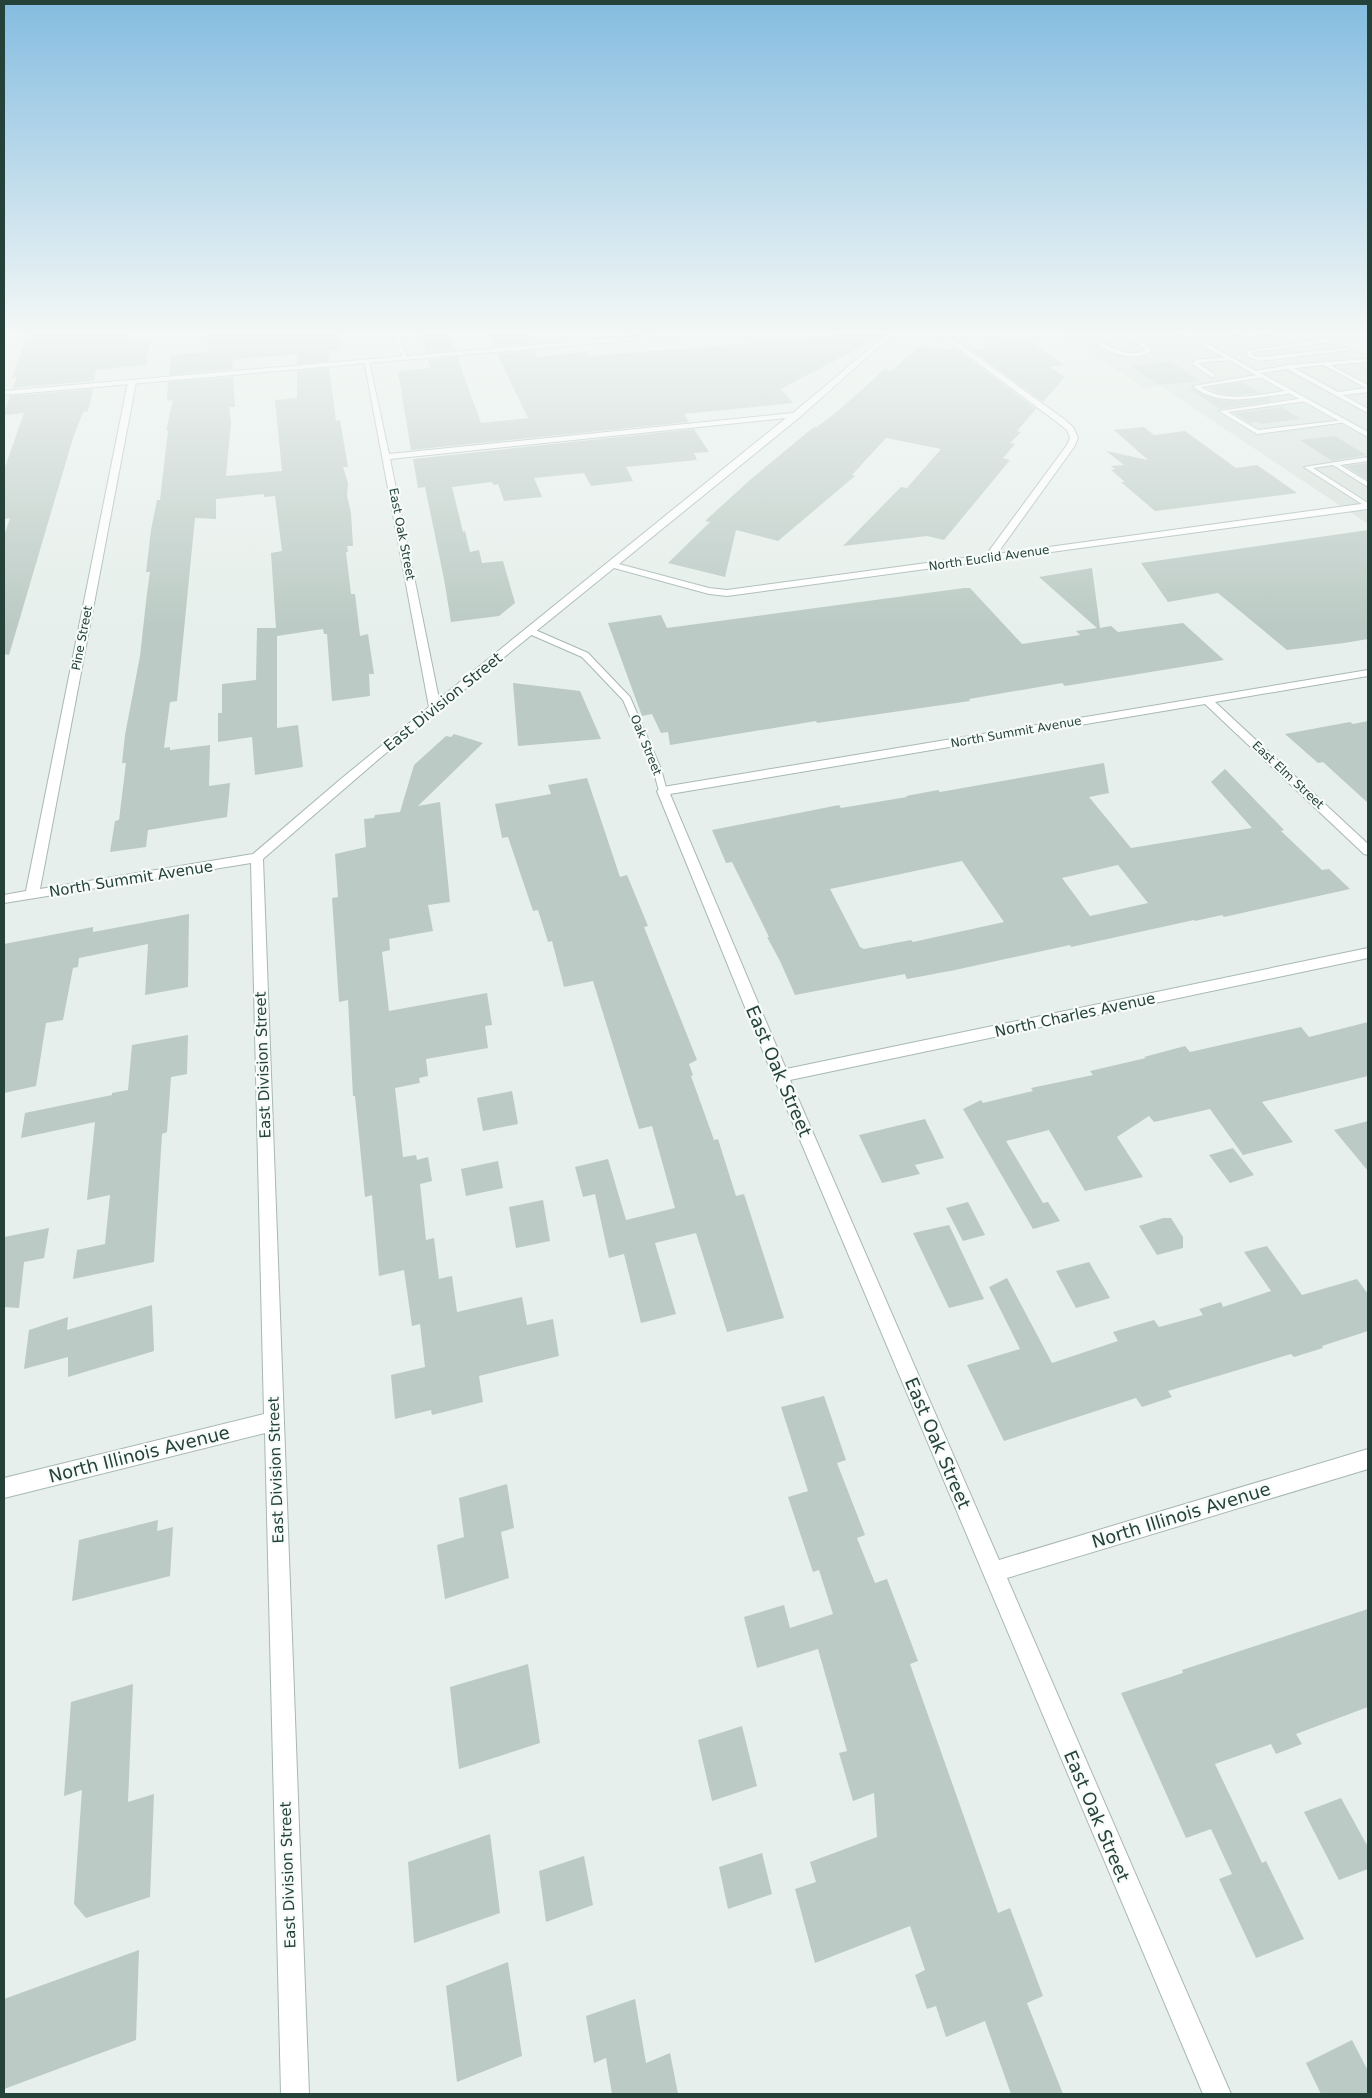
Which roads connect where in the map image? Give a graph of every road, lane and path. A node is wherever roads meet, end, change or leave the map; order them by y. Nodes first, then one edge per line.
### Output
1 (122, 432) edge
2 (382, 432) edge
3 (632, 432) edge
4 (776, 432) edge
5 (1071, 432) edge
6 (387, 457) junction
7 (1368, 459) edge
8 (1335, 464) junction
9 (1368, 485) edge
10 (1366, 507) edge
11 (989, 558) junction
12 (613, 564) junction
13 (530, 631) junction
14 (1368, 674) edge
15 (1207, 700) junction
16 (436, 708) junction
17 (663, 791) junction
18 (1368, 851) edge
19 (257, 858) junction
20 (32, 895) junction
21 (4, 899) edge
22 (1368, 953) edge
23 (781, 1076) junction
24 (274, 1421) junction
25 (1368, 1459) edge
26 (4, 1488) edge
27 (993, 1572) junction
28 (295, 2094) edge
29 (1217, 2094) edge

1 - 20 street, Pine Street
2 - 6 street, East Oak Street
3 - 6 street
4 - 12 street, East Division Street
5 - 11 street
6 - 16 street, East Oak Street
7 - 8 lane
8 - 9 lane
8 - 10 lane
10 - 11 street, North Euclid Avenue
11 - 12 street, North Euclid Avenue
12 - 13 street, East Division Street
13 - 16 street, East Division Street
13 - 17 lane, Oak Street
14 - 15 street, North Summit Avenue
15 - 17 street, North Summit Avenue
15 - 18 street, East Elm Street
16 - 19 street, East Division Street
17 - 23 street, East Oak Street
19 - 20 street, North Summit Avenue
19 - 24 street, East Division Street
20 - 21 street, North Summit Avenue
22 - 23 street, North Charles Avenue
23 - 27 street, East Oak Street
24 - 26 street, North Illinois Avenue
24 - 28 street, East Division Street
25 - 27 street, North Illinois Avenue
27 - 29 street, East Oak Street

